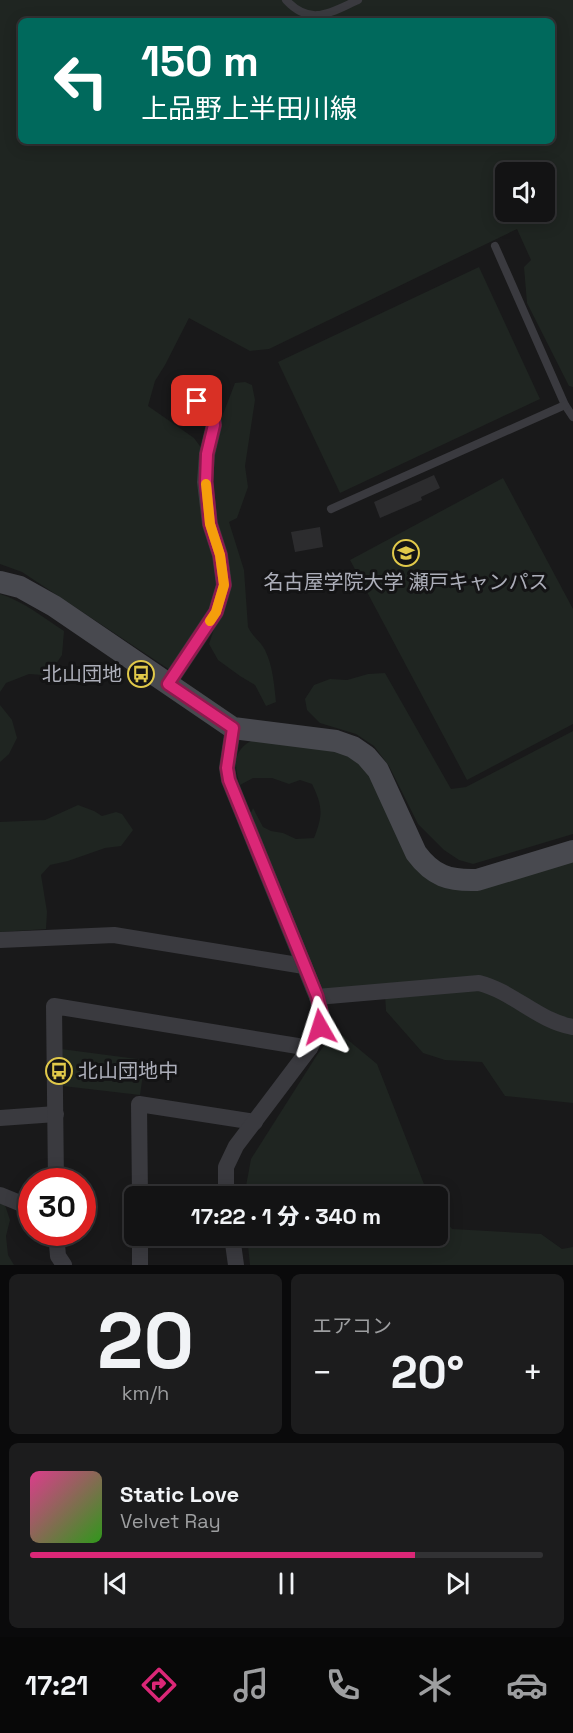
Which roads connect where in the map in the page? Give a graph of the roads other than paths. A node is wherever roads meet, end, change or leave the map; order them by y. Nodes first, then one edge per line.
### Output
1 (286, 0) edge
2 (358, 0) edge
3 (495, 246) dead end
4 (197, 401) dead end
5 (565, 405) junction
6 (573, 417) edge
7 (331, 509) dead end
8 (0, 582) edge
9 (168, 684) junction
10 (233, 728) junction
11 (573, 851) edge
12 (0, 940) edge
13 (304, 966) junction
14 (317, 996) junction
15 (573, 1027) edge
16 (310, 1048) junction
17 (56, 1114) junction
18 (0, 1118) edge
19 (255, 1122) junction
20 (56, 1168) edge
21 (140, 1186) edge
22 (226, 1186) edge
23 (0, 1194) edge
24 (18, 1202) edge
25 (57, 1246) edge
26 (140, 1246) edge
27 (233, 1246) edge
28 (64, 1265) edge
29 (140, 1265) edge
30 (236, 1265) edge

1 - 2 lane
3 - 5 lane
4 - 9 street
5 - 6 lane
5 - 7 lane
8 - 9 street
9 - 10 street
10 - 11 street
10 - 13 street
12 - 13 street
13 - 14 street
14 - 15 street
14 - 16 street
16 - 17 street
16 - 19 street
17 - 18 street
17 - 20 street
19 - 21 street
19 - 22 street
23 - 24 street
25 - 28 street
26 - 29 street
27 - 30 street

